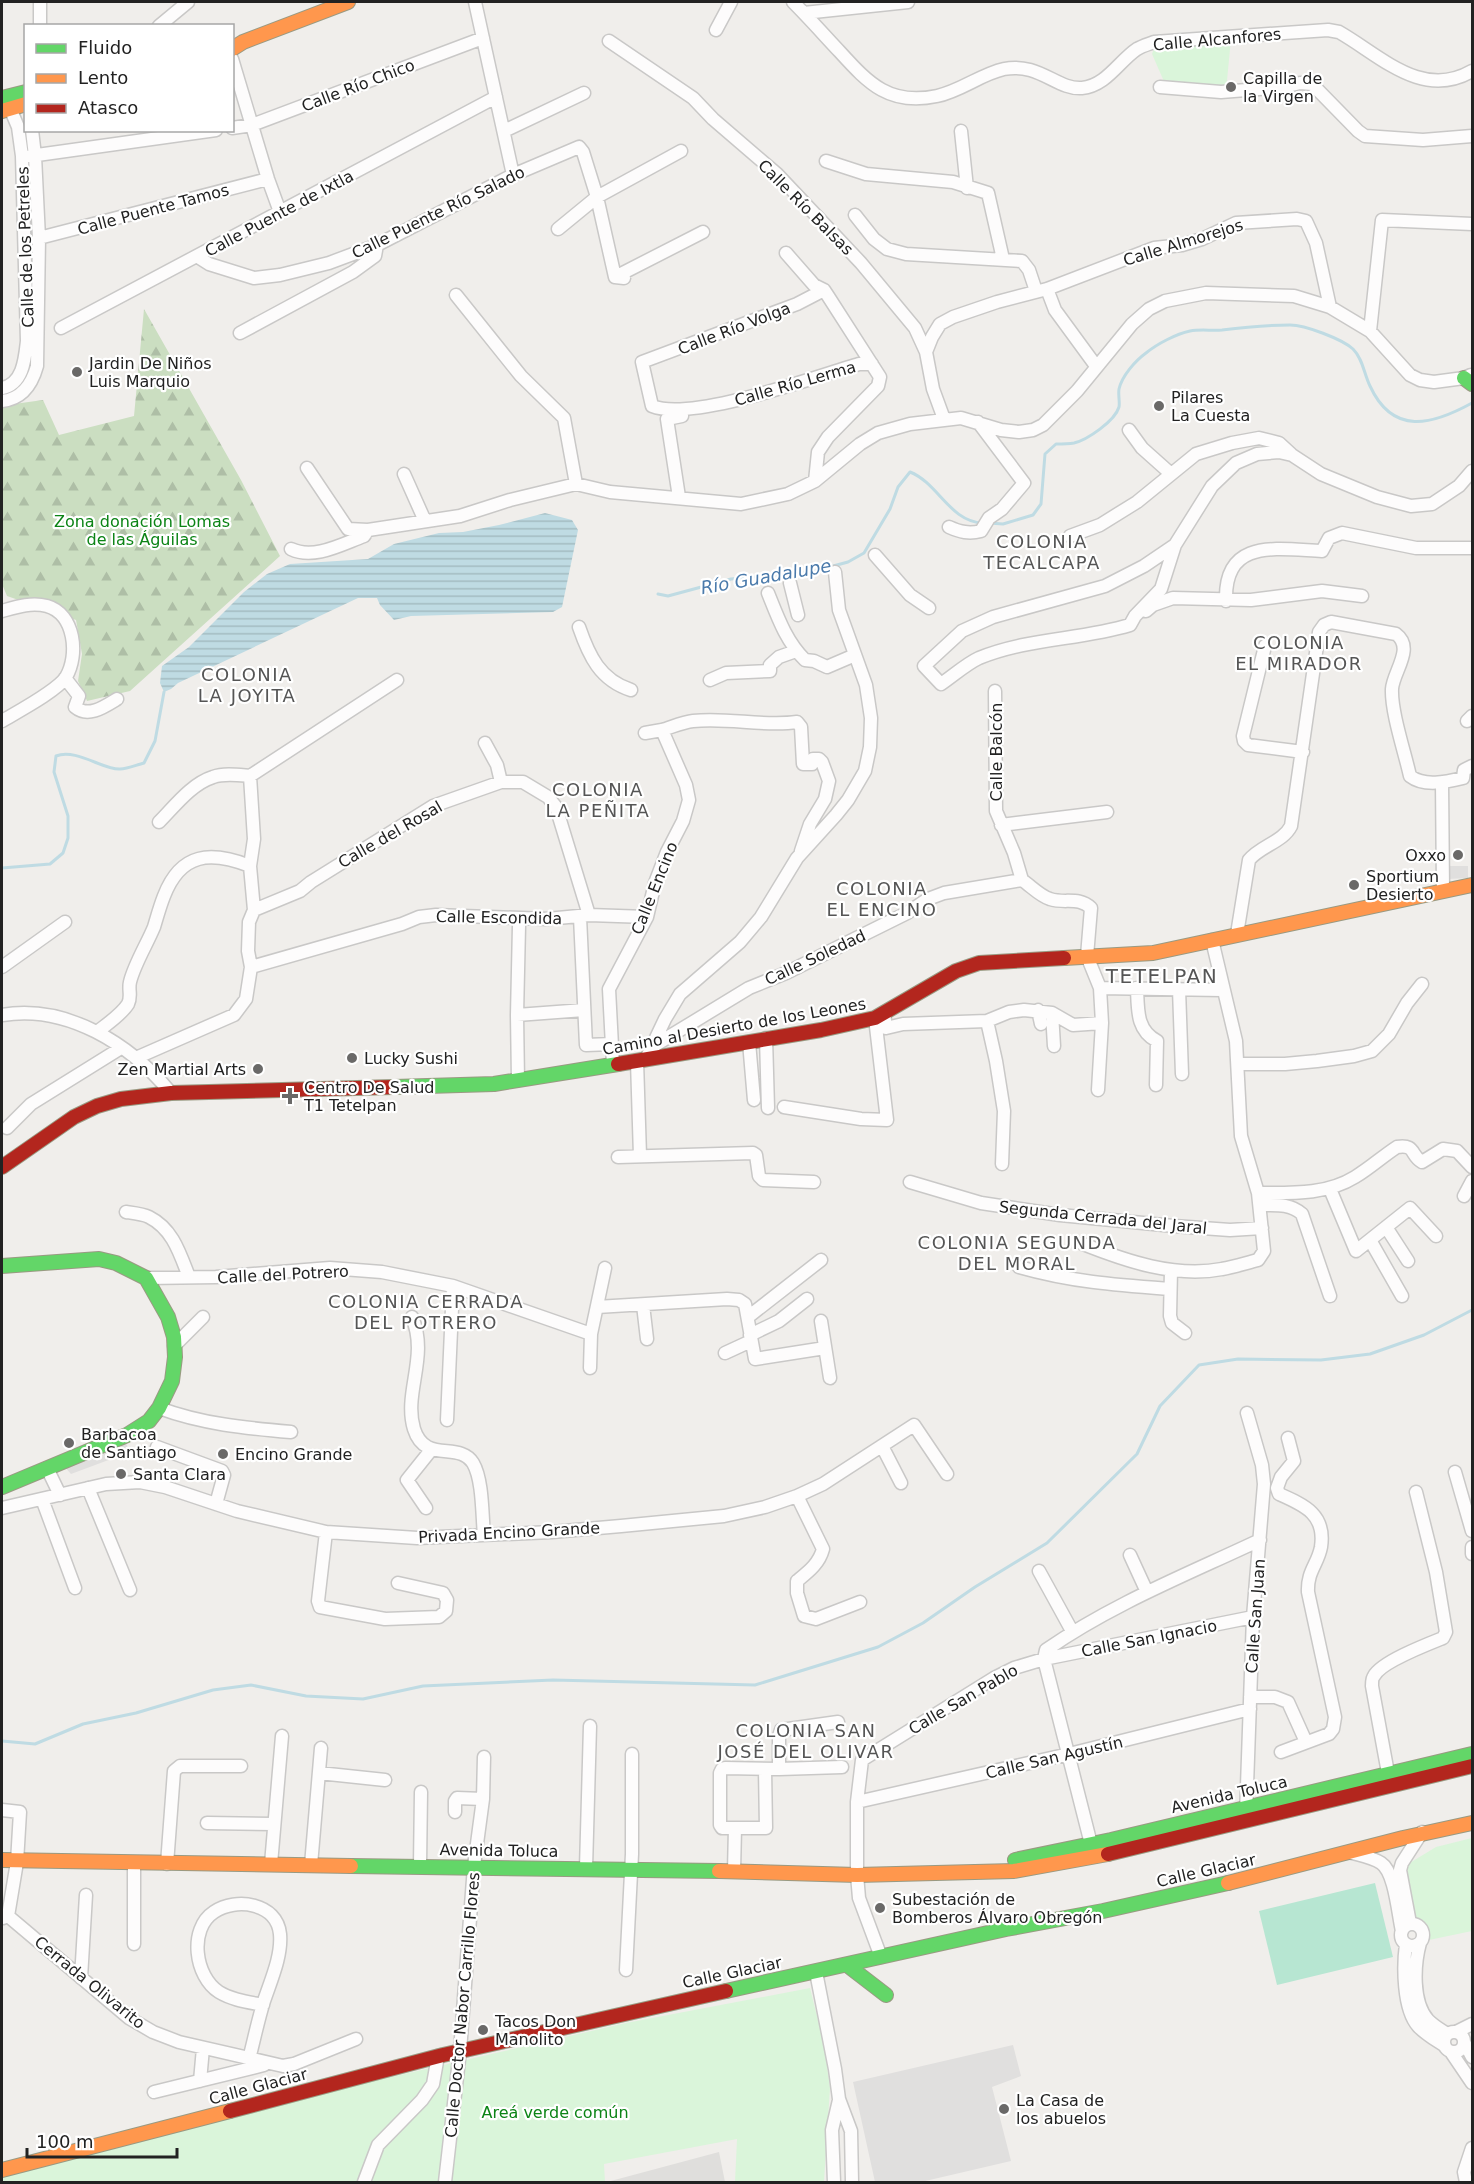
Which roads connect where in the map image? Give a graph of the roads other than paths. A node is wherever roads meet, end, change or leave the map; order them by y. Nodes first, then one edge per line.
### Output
1 (40, 2) edge
2 (188, 2) edge
3 (348, 2) edge
4 (475, 2) edge
5 (731, 2) edge
6 (793, 2) edge
7 (908, 2) edge
8 (804, 13) junction
9 (40, 24) edge
10 (161, 24) edge
11 (716, 30) dead end
12 (483, 38) junction
13 (609, 41) dead end
14 (236, 44) edge
15 (234, 66) edge
16 (1473, 71) edge
17 (1160, 87) dead end
18 (584, 93) dead end
19 (496, 97) junction
20 (15, 102) edge
21 (252, 125) junction
22 (234, 128) edge
23 (504, 131) junction
24 (962, 131) dead end
25 (32, 132) edge
26 (202, 132) edge
27 (1473, 136) edge
28 (681, 151) dead end
29 (29, 156) junction
30 (826, 161) dead end
31 (513, 175) junction
32 (268, 179) junction
33 (967, 188) junction
34 (597, 197) junction
35 (279, 212) junction
36 (855, 215) dead end
37 (1473, 224) edge
38 (558, 229) dead end
39 (703, 231) dead end
40 (39, 238) junction
41 (376, 245) junction
42 (786, 253) dead end
43 (198, 257) junction
44 (1003, 259) junction
45 (824, 290) junction
46 (1042, 290) junction
47 (456, 295) dead end
48 (1330, 307) junction
49 (61, 328) dead end
50 (1370, 331) junction
51 (240, 333) dead end
52 (926, 352) junction
53 (872, 364) junction
54 (1096, 366) junction
55 (1470, 379) edge
56 (2, 388) edge
57 (2, 401) edge
58 (652, 406) joint
59 (944, 418) junction
60 (978, 422) junction
61 (1129, 430) dead end
62 (1292, 455) junction
63 (307, 468) dead end
64 (1473, 471) edge
65 (1170, 473) junction
66 (404, 474) dead end
67 (815, 481) junction
68 (576, 484) junction
69 (679, 497) junction
70 (425, 521) junction
71 (949, 526) dead end
72 (368, 530) junction
73 (1070, 536) dead end
74 (1175, 545) junction
75 (1473, 548) edge
76 (291, 549) dead end
77 (876, 555) dead end
78 (835, 572) dead end
79 (790, 583) dead end
80 (768, 592) dead end
81 (1362, 596) dead end
82 (1226, 601) junction
83 (929, 608) dead end
84 (2, 611) edge
85 (798, 615) dead end
86 (1126, 626) junction
87 (579, 627) dead end
88 (1265, 646) dead end
89 (796, 651) junction
90 (855, 655) junction
91 (65, 678) junction
92 (397, 680) dead end
93 (710, 680) dead end
94 (631, 690) dead end
95 (995, 692) dead end
96 (117, 699) dead end
97 (2, 721) edge
98 (662, 730) junction
99 (645, 733) dead end
100 (485, 743) dead end
101 (1303, 752) junction
102 (1473, 766) edge
103 (250, 776) junction
104 (501, 782) junction
105 (1442, 783) junction
106 (1107, 812) dead end
107 (159, 822) dead end
108 (1002, 825) junction
109 (800, 855) junction
110 (250, 866) junction
111 (1022, 880) junction
112 (1473, 885) edge
113 (1443, 890) junction
114 (254, 910) junction
115 (584, 916) junction
116 (647, 917) junction
117 (65, 922) dead end
118 (519, 926) dead end
119 (1237, 934) junction
120 (1212, 940) junction
121 (1087, 956) junction
122 (2, 966) edge
123 (251, 967) junction
124 (1422, 984) dead end
125 (1100, 988) junction
126 (1137, 988) junction
127 (1179, 989) junction
128 (1222, 990) junction
129 (584, 1010) junction
130 (1038, 1010) junction
131 (1052, 1013) junction
132 (517, 1014) junction
133 (2, 1015) edge
134 (879, 1016) junction
135 (987, 1021) junction
136 (1102, 1023) junction
137 (1041, 1024) dead end
138 (1073, 1025) junction
139 (1053, 1031) junction
140 (98, 1032) junction
141 (766, 1038) junction
142 (748, 1042) junction
143 (612, 1044) junction
144 (1054, 1046) dead end
145 (121, 1048) junction
146 (645, 1056) junction
147 (138, 1058) junction
148 (1239, 1064) junction
149 (613, 1065) junction
150 (1182, 1074) dead end
151 (518, 1080) junction
152 (1156, 1085) dead end
153 (1098, 1090) dead end
154 (171, 1093) junction
155 (754, 1100) dead end
156 (784, 1107) dead end
157 (768, 1108) dead end
158 (7, 1128) dead end
159 (640, 1156) junction
160 (618, 1157) dead end
161 (1002, 1164) dead end
162 (2, 1167) edge
163 (1473, 1167) edge
164 (1473, 1181) edge
165 (814, 1182) dead end
166 (910, 1182) dead end
167 (1330, 1189) junction
168 (1464, 1196) dead end
169 (1259, 1199) junction
170 (126, 1212) dead end
171 (1386, 1227) junction
172 (1262, 1228) junction
173 (1436, 1236) dead end
174 (1370, 1240) junction
175 (1083, 1244) dead end
176 (821, 1260) dead end
177 (1408, 1261) dead end
178 (2, 1266) edge
179 (1019, 1267) dead end
180 (605, 1268) dead end
181 (1171, 1270) junction
182 (189, 1276) junction
183 (146, 1278) junction
184 (453, 1286) junction
185 (1170, 1289) junction
186 (1330, 1296) dead end
187 (1402, 1296) dead end
188 (807, 1299) dead end
189 (643, 1305) junction
190 (597, 1307) junction
191 (203, 1317) dead end
192 (412, 1317) dead end
193 (748, 1317) junction
194 (821, 1322) dead end
195 (1185, 1333) dead end
196 (591, 1334) junction
197 (750, 1338) junction
198 (647, 1339) dead end
199 (174, 1346) junction
200 (825, 1348) junction
201 (725, 1353) dead end
202 (590, 1368) dead end
203 (830, 1378) dead end
204 (159, 1408) junction
205 (1247, 1413) dead end
206 (447, 1420) dead end
207 (291, 1432) dead end
208 (1288, 1438) dead end
209 (882, 1446) junction
210 (157, 1447) dead end
211 (431, 1450) junction
212 (47, 1468) junction
213 (1455, 1472) dead end
214 (946, 1474) dead end
215 (901, 1483) dead end
216 (2, 1487) edge
217 (88, 1488) junction
218 (1416, 1492) dead end
219 (60, 1495) junction
220 (797, 1496) junction
221 (42, 1499) junction
222 (216, 1504) junction
223 (2, 1508) edge
224 (426, 1508) dead end
225 (1473, 1531) edge
226 (326, 1532) junction
227 (484, 1535) junction
228 (1260, 1539) junction
229 (1473, 1547) edge
230 (1473, 1554) edge
231 (1130, 1555) dead end
232 (1039, 1571) dead end
233 (398, 1583) dead end
234 (75, 1588) dead end
235 (130, 1590) dead end
236 (1147, 1592) junction
237 (860, 1602) dead end
238 (1253, 1617) junction
239 (1072, 1631) junction
240 (1044, 1659) junction
241 (1250, 1703) junction
242 (838, 1722) dead end
243 (590, 1726) dead end
244 (282, 1736) dead end
245 (1306, 1742) junction
246 (321, 1748) dead end
247 (1281, 1752) dead end
248 (632, 1754) dead end
249 (1069, 1754) junction
250 (1473, 1754) edge
251 (484, 1757) dead end
252 (241, 1766) dead end
253 (1473, 1766) edge
254 (842, 1767) dead end
255 (765, 1769) junction
256 (779, 1769) junction
257 (319, 1773) junction
258 (1388, 1773) junction
259 (385, 1780) dead end
260 (421, 1792) dead end
261 (483, 1798) junction
262 (857, 1802) junction
263 (2, 1810) edge
264 (455, 1812) dead end
265 (1246, 1815) junction
266 (1473, 1822) edge
267 (207, 1823) dead end
268 (273, 1824) junction
269 (735, 1828) junction
270 (1422, 1832) junction
271 (1091, 1844) junction
272 (1348, 1852) junction
273 (2, 1860) edge
274 (17, 1862) junction
275 (134, 1864) junction
276 (167, 1864) junction
277 (272, 1864) junction
278 (310, 1864) junction
279 (420, 1865) junction
280 (474, 1866) junction
281 (586, 1868) junction
282 (631, 1868) junction
283 (995, 1870) junction
284 (734, 1871) junction
285 (857, 1875) junction
286 (86, 1895) dead end
287 (5, 1917) edge
288 (1406, 1927) junction
289 (1420, 1943) junction
290 (134, 1944) dead end
291 (1406, 1944) junction
292 (881, 1958) junction
293 (847, 1965) junction
294 (627, 1970) dead end
295 (816, 1972) junction
296 (81, 1978) junction
297 (886, 1995) dead end
298 (263, 2005) junction
299 (1473, 2024) edge
300 (356, 2039) dead end
301 (1452, 2041) junction
302 (203, 2048) junction
303 (460, 2051) junction
304 (438, 2056) junction
305 (1473, 2057) edge
306 (249, 2059) junction
307 (267, 2064) junction
308 (200, 2081) junction
309 (1473, 2083) edge
310 (154, 2092) dead end
311 (839, 2099) junction
312 (1473, 2148) edge
313 (833, 2163) junction
314 (853, 2163) junction
315 (2, 2170) edge
316 (364, 2182) edge
317 (445, 2182) edge
318 (834, 2182) edge
319 (852, 2182) edge
320 (1466, 2182) edge

1 - 9 street
2 - 10 street
3 - 14 street
4 - 12 street
5 - 11 street
6 - 8 street, Calle Alcanfores
7 - 8 street
8 - 16 street, Calle Alcanfores
12 - 19 street
12 - 21 street, Calle Río Chico
13 - 52 street, Calle Río Balsas
15 - 21 street
17 - 27 street
18 - 23 street
19 - 23 street
19 - 35 street, Calle Puente de Ixtla
20 - 29 street, Calle de los Petreles
21 - 22 street, Calle Río Chico
21 - 32 street
23 - 31 street
24 - 33 street
25 - 29 street, Calle de los Petreles
26 - 29 street
28 - 34 street
29 - 40 street, Calle de los Petreles
29 - 56 street, Calle de los Petreles
30 - 33 street
31 - 34 street, Calle Puente Río Salado
31 - 41 street, Calle Puente Río Salado
32 - 35 street
32 - 40 street, Calle Puente Tamos
33 - 44 street
34 - 38 street
34 - 39 street
35 - 43 street, Calle Puente de Ixtla
36 - 44 street
37 - 50 street
40 - 57 street, Calle de los Petreles
41 - 43 street, Calle Puente Río Salado
41 - 51 street
42 - 45 street
43 - 49 street, Calle Puente de Ixtla
44 - 46 street
45 - 53 street
45 - 58 street, Calle Río Volga
46 - 48 street, Calle Almorejos
46 - 52 street, Calle Almorejos
46 - 54 street
47 - 68 street
48 - 50 street
48 - 54 street
50 - 55 street
52 - 59 street, Calle Río Balsas
53 - 58 street, Calle Río Lerma
53 - 67 street
53 - 69 street, Calle Río Lerma
54 - 60 street
59 - 60 street
59 - 67 street
60 - 71 street
61 - 65 street
62 - 64 street
62 - 65 street
62 - 74 street
63 - 72 street
65 - 73 street
66 - 70 street
67 - 69 street
68 - 69 street
68 - 70 street
70 - 72 street
72 - 76 street
74 - 86 street
74 - 86 street
75 - 82 street
77 - 83 street
78 - 90 street
79 - 85 street
80 - 89 street
81 - 82 street
82 - 86 street
84 - 91 street
87 - 94 street
88 - 101 street
89 - 90 street
89 - 93 street
90 - 109 street
91 - 96 street
91 - 97 street
92 - 103 street
95 - 108 street, Calle Balcón
98 - 99 street
98 - 109 street
98 - 116 street, Calle Encino
100 - 104 street
101 - 105 street
101 - 119 street
102 - 105 street
103 - 107 street
103 - 110 street
104 - 114 street, Calle del Rosal
104 - 115 street, Calle del Rosal
105 - 113 street
106 - 108 street
108 - 111 street, Calle Balcón
109 - 146 street
110 - 114 street
110 - 140 street
111 - 121 street
111 - 146 street, Calle Soledad
112 - 113 street, Camino al Desierto de los Leones
113 - 119 street, Camino al Desierto de los Leones
114 - 123 street
115 - 116 street, Calle Escondida
115 - 123 street, Calle Escondida
115 - 129 street, Calle del Rosal
116 - 143 street, Calle Encino
117 - 122 street
118 - 132 street
119 - 120 street, Camino al Desierto de los Leones
120 - 121 street, Camino al Desierto de los Leones
120 - 128 street
121 - 125 street
121 - 134 street, Camino al Desierto de los Leones
123 - 147 street
124 - 148 street
125 - 126 street
125 - 136 street
126 - 127 street
126 - 152 street
127 - 128 street
127 - 150 street
128 - 148 street
129 - 132 street
129 - 143 street, Calle del Rosal
130 - 131 street
130 - 135 street
130 - 137 street
131 - 138 street
131 - 139 street
132 - 151 street
133 - 140 street
134 - 135 street
134 - 141 street, Camino al Desierto de los Leones
134 - 156 street
135 - 161 street
136 - 138 street
136 - 153 street
138 - 139 street
139 - 144 street
140 - 145 street
141 - 142 street, Camino al Desierto de los Leones
141 - 157 street
142 - 146 street, Camino al Desierto de los Leones
142 - 155 street
143 - 149 street, Calle Encino
145 - 147 street
145 - 158 street
146 - 149 street, Camino al Desierto de los Leones
146 - 159 street
147 - 154 street
148 - 169 street
149 - 151 street, Camino al Desierto de los Leones
151 - 154 street, Camino al Desierto de los Leones
154 - 162 street, Camino al Desierto de los Leones
159 - 160 street
159 - 165 street
163 - 167 street
164 - 168 street
166 - 172 street, Segunda Cerrada del Jaral
167 - 169 street
167 - 174 street
169 - 172 street
169 - 186 street
170 - 182 street
171 - 173 street
171 - 174 street
171 - 177 street
172 - 181 street
174 - 187 street
175 - 181 street
176 - 193 street
178 - 183 street
179 - 185 street
180 - 190 street
181 - 185 street
182 - 183 street, Calle del Potrero
182 - 184 street, Calle del Potrero
183 - 199 street
184 - 196 street, Calle del Potrero
184 - 206 street
185 - 195 street
188 - 197 street
189 - 190 street
189 - 193 street
189 - 198 street
190 - 196 street
191 - 199 street
192 - 211 street
193 - 197 street
194 - 200 street
196 - 202 street
197 - 200 street
197 - 201 street
199 - 204 street
200 - 203 street
204 - 207 street
204 - 212 street
205 - 228 street, Calle San Juan
208 - 245 street
209 - 214 street, Privada Encino Grande
209 - 215 street
209 - 220 street, Privada Encino Grande
210 - 222 street
211 - 224 street
211 - 227 street
212 - 216 street
212 - 219 street
213 - 225 street
217 - 219 street, Privada Encino Grande
217 - 222 street, Privada Encino Grande
217 - 235 street
218 - 258 street
219 - 221 street, Privada Encino Grande
220 - 227 street, Privada Encino Grande
220 - 237 street
221 - 223 street, Privada Encino Grande
221 - 234 street
222 - 226 street, Privada Encino Grande
226 - 227 street, Privada Encino Grande
226 - 233 street
228 - 236 street
228 - 238 street, Calle San Juan
229 - 230 street
231 - 236 street
232 - 239 street
236 - 239 street
238 - 240 street, Calle San Ignacio
238 - 241 street, Calle San Juan
239 - 240 street
240 - 249 street
240 - 262 street, Calle San Pablo
241 - 245 street, Calle San Agustín
241 - 249 street, Calle San Agustín
241 - 265 street, Calle San Juan
242 - 256 street
243 - 281 street
244 - 268 street
245 - 247 street
246 - 257 street
248 - 282 street
249 - 262 street, Calle San Agustín
249 - 271 street
250 - 258 street, Avenida Toluca
251 - 261 street, Calle Doctor Nabor Carrillo Flores
252 - 276 street
253 - 265 street, Avenida Toluca
254 - 256 street
255 - 256 street
255 - 269 street
255 - 269 street
257 - 259 street
257 - 278 street
258 - 265 street, Avenida Toluca
260 - 279 street
261 - 264 street
261 - 280 street, Calle Doctor Nabor Carrillo Flores
262 - 285 street, Calle San Pablo
263 - 274 street
265 - 271 street, Avenida Toluca
265 - 283 street, Avenida Toluca
266 - 270 street, Calle Glaciar
267 - 268 street
268 - 277 street
269 - 284 street
270 - 272 street, Calle Glaciar
270 - 288 street
271 - 283 street, Avenida Toluca
272 - 288 street
272 - 292 street, Calle Glaciar
273 - 274 street, Avenida Toluca
274 - 275 street, Avenida Toluca
274 - 287 street
275 - 276 street, Avenida Toluca
275 - 290 street
276 - 277 street, Avenida Toluca
277 - 278 street, Avenida Toluca
278 - 279 street, Avenida Toluca
279 - 280 street, Avenida Toluca
280 - 281 street, Avenida Toluca
280 - 303 street, Calle Doctor Nabor Carrillo Flores
281 - 282 street, Avenida Toluca
282 - 284 street, Avenida Toluca
282 - 294 street
283 - 285 street, Avenida Toluca
284 - 285 street, Avenida Toluca
285 - 292 street, Calle San Pablo
286 - 296 street
287 - 296 street, Cerrada Olivarito
288 - 289 street
288 - 291 street
289 - 291 street
289 - 301 street
291 - 301 street
292 - 293 street, Calle Glaciar
293 - 295 street, Calle Glaciar
293 - 297 street
295 - 303 street, Calle Glaciar
295 - 311 street
296 - 302 street, Cerrada Olivarito
298 - 298 street
298 - 306 street
299 - 301 street
300 - 307 street, Cerrada Olivarito
301 - 305 street
301 - 309 street
302 - 306 street, Cerrada Olivarito
302 - 308 street
303 - 304 street, Calle Glaciar
303 - 317 street, Calle Doctor Nabor Carrillo Flores
304 - 315 street, Calle Glaciar
304 - 316 street
306 - 307 street, Cerrada Olivarito
307 - 308 street
308 - 310 street
311 - 313 street
311 - 314 street
312 - 320 street
313 - 314 street
313 - 318 street
314 - 319 street

